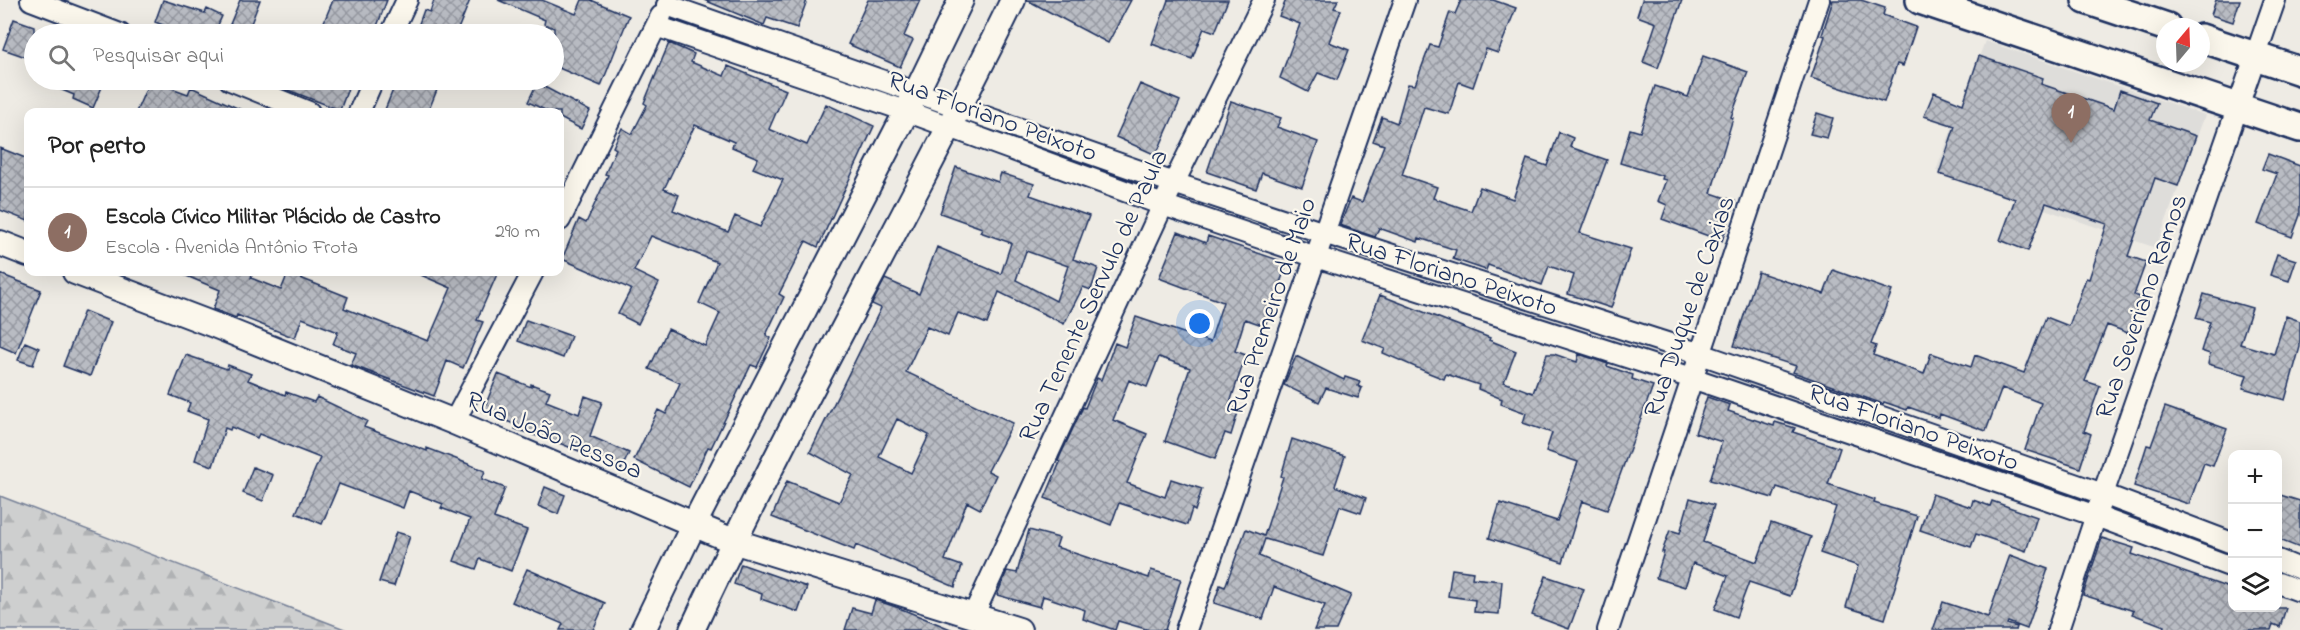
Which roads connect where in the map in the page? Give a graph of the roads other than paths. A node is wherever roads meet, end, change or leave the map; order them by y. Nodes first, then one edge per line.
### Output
1 (31, 0) edge
2 (407, 0) edge
3 (961, 0) edge
4 (1013, 0) edge
5 (1264, 0) edge
6 (1405, 0) edge
7 (1819, 0) edge
8 (1920, 0) edge
9 (2086, 0) edge
10 (2274, 0) edge
11 (668, 3) edge
12 (2156, 23) edge
13 (94, 24) edge
14 (396, 24) edge
15 (656, 26) junction
16 (2210, 41) edge
17 (2255, 56) junction
18 (2300, 71) edge
19 (255, 90) edge
20 (369, 90) edge
21 (911, 102) junction
22 (2237, 107) junction
23 (299, 108) edge
24 (361, 108) edge
25 (955, 118) junction
26 (2300, 128) edge
27 (1174, 183) junction
28 (1162, 205) junction
29 (564, 212) edge
30 (1324, 233) junction
31 (0, 243) edge
32 (24, 252) edge
33 (1316, 257) junction
34 (85, 276) edge
35 (531, 276) edge
36 (1701, 354) junction
37 (1692, 378) junction
38 (454, 422) junction
39 (2103, 494) junction
40 (2096, 516) junction
41 (694, 524) junction
42 (733, 541) junction
43 (2228, 541) edge
44 (2282, 562) edge
45 (2228, 566) edge
46 (2300, 569) edge
47 (2282, 585) edge
48 (2300, 591) edge
49 (973, 616) junction
50 (643, 630) edge
51 (692, 630) edge
52 (1019, 630) edge
53 (1186, 630) edge
54 (1608, 630) edge
55 (2058, 630) edge

1 - 13 street
2 - 14 street
3 - 21 street
4 - 25 street
5 - 27 street, Rua Tenente Servulo de Paula
6 - 30 street, Rua Premeiro de Maio
7 - 36 street, Rua Duque de Caxias
8 - 22 main road
9 - 12 main road
10 - 17 street, Rua Severiano Ramos
11 - 15 street
11 - 21 street, Rua Floriano Peixoto
15 - 21 street, Rua Floriano Peixoto
15 - 29 street
16 - 17 main road
17 - 18 main road
17 - 22 street, Rua Severiano Ramos
19 - 23 street
20 - 24 street
21 - 25 street, Rua Floriano Peixoto
21 - 41 street
22 - 26 main road
22 - 39 street, Rua Severiano Ramos
25 - 27 street, Rua Floriano Peixoto
25 - 28 street, Rua Floriano Peixoto
25 - 42 street
27 - 28 street, Rua Tenente Servulo de Paula
27 - 30 street, Rua Floriano Peixoto
28 - 33 street, Rua Floriano Peixoto
28 - 49 street, Rua Tenente Servulo de Paula
30 - 33 street, Rua Premeiro de Maio
30 - 36 street, Rua Floriano Peixoto
31 - 32 street
33 - 37 street, Rua Floriano Peixoto
33 - 53 street, Rua Premeiro de Maio
34 - 38 street, Rua João Pessoa
35 - 38 street
36 - 37 street, Rua Duque de Caxias
36 - 39 street, Rua Floriano Peixoto
37 - 40 street, Rua Floriano Peixoto
37 - 54 street, Rua Duque de Caxias
38 - 41 street, Rua João Pessoa
39 - 40 street, Rua Severiano Ramos
39 - 43 street, Rua Floriano Peixoto
40 - 45 street, Rua Floriano Peixoto
40 - 55 street, Rua Severiano Ramos
41 - 42 street, Rua João Pessoa
41 - 50 street
42 - 49 street, Rua João Pessoa
42 - 51 street
44 - 46 street
47 - 48 street
49 - 52 street, Rua João Pessoa

